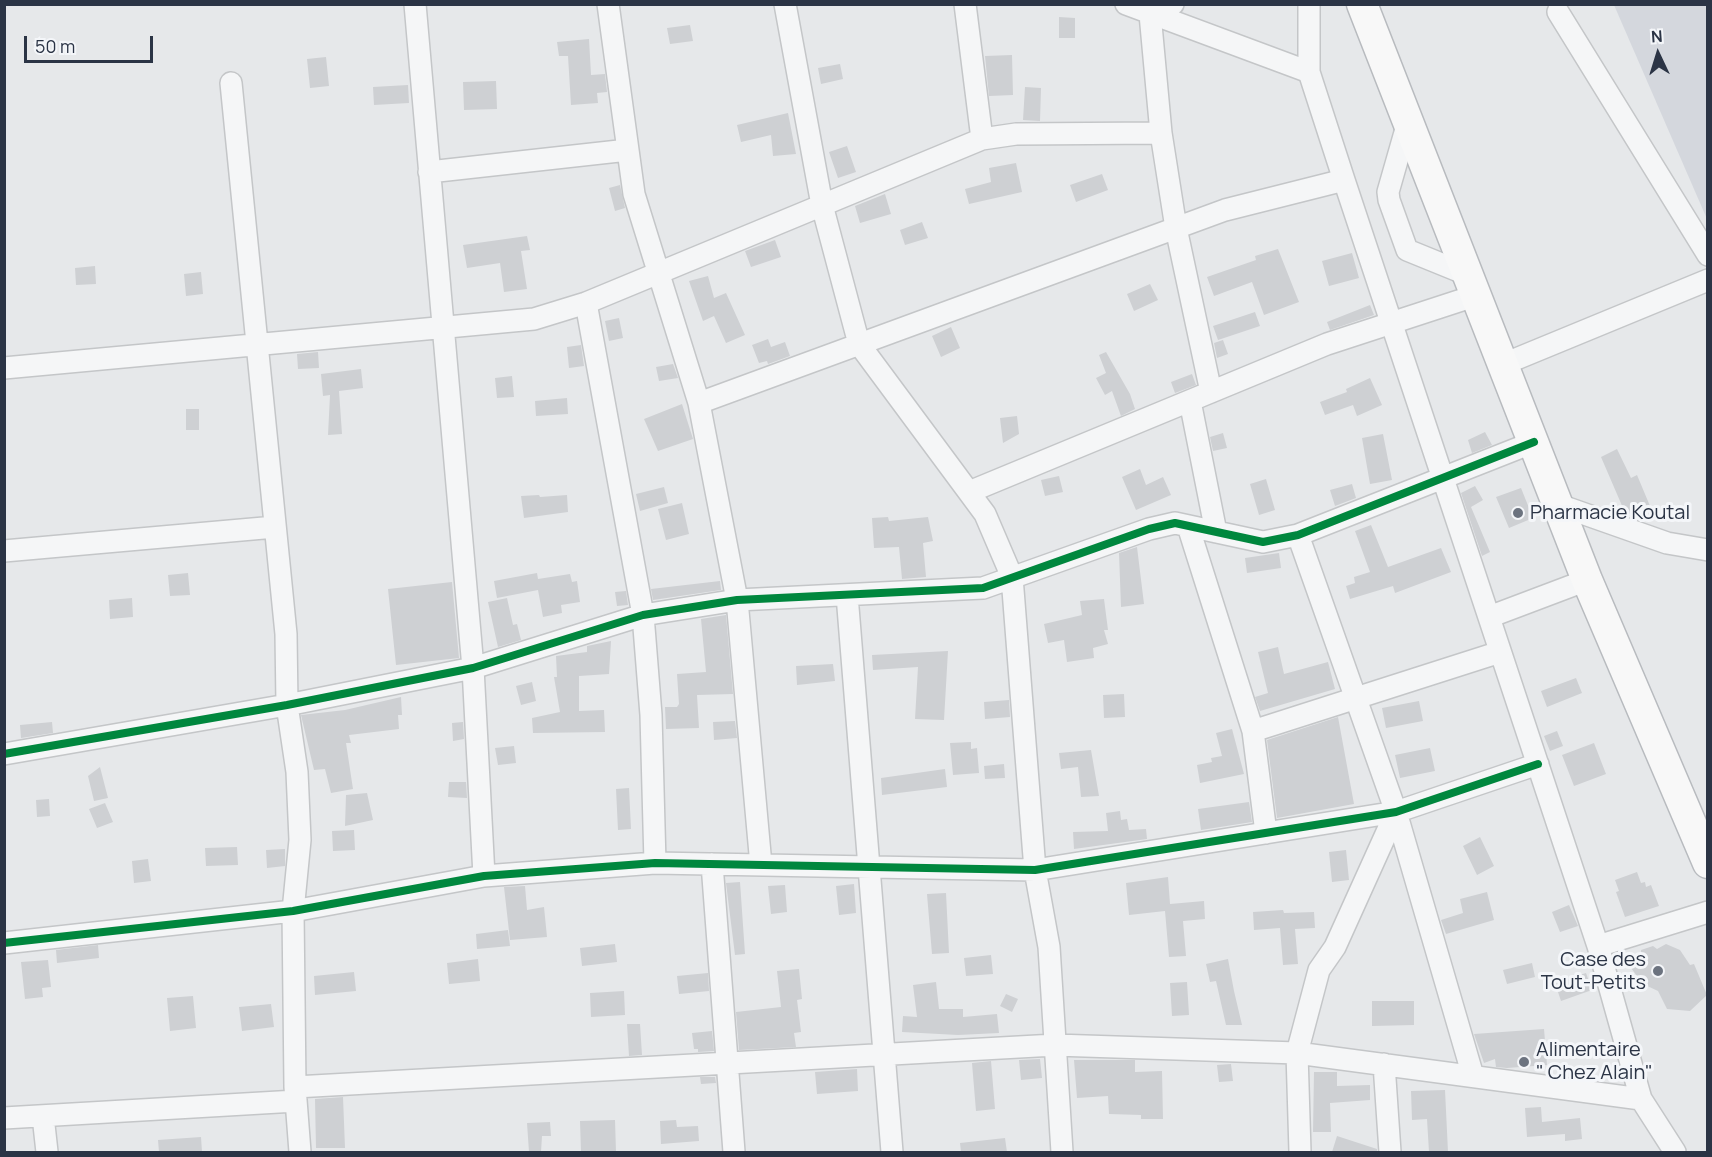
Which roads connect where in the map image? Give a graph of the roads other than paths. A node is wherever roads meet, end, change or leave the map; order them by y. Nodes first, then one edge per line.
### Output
1 (415, 4) edge
2 (608, 4) edge
3 (785, 4) edge
4 (965, 4) edge
5 (1126, 4) edge
6 (1173, 4) edge
7 (1308, 4) edge
8 (1362, 4) edge
9 (1558, 12) dead end
10 (1150, 14) junction
11 (1309, 72) junction
12 (231, 83) dead end
13 (1408, 122) junction
14 (1161, 133) junction
15 (982, 139) junction
16 (628, 150) junction
17 (429, 172) junction
18 (1344, 180) junction
19 (822, 205) junction
20 (1176, 228) junction
21 (1707, 255) edge
22 (657, 272) junction
23 (1707, 280) edge
24 (1470, 285) junction
25 (586, 303) junction
26 (1391, 323) junction
27 (443, 327) junction
28 (257, 345) junction
29 (859, 345) junction
30 (1504, 364) junction
31 (4, 368) edge
32 (1211, 392) junction
33 (1190, 400) junction
34 (699, 403) junction
35 (1534, 442) junction
36 (1443, 479) junction
37 (969, 492) junction
38 (1559, 504) junction
39 (275, 526) junction
40 (1188, 526) junction
41 (1216, 532) junction
42 (1298, 535) junction
43 (1707, 550) edge
44 (4, 551) edge
45 (1012, 577) junction
46 (1587, 579) junction
47 (847, 595) junction
48 (737, 600) junction
49 (643, 615) junction
50 (1489, 616) junction
51 (1500, 652) junction
52 (472, 668) junction
53 (1356, 698) junction
54 (287, 705) junction
55 (1253, 731) junction
56 (4, 754) edge
57 (1538, 764) junction
58 (1396, 812) junction
59 (1266, 833) junction
60 (655, 863) junction
61 (1707, 863) edge
62 (712, 864) junction
63 (762, 865) junction
64 (869, 867) junction
65 (1035, 870) junction
66 (484, 876) junction
67 (293, 911) junction
68 (1707, 912) edge
69 (4, 942) edge
70 (1598, 946) junction
71 (1055, 1045) junction
72 (1298, 1053) junction
73 (884, 1054) junction
74 (727, 1063) junction
75 (1384, 1064) junction
76 (1473, 1076) junction
77 (295, 1094) junction
78 (1641, 1099) junction
79 (43, 1116) junction
80 (4, 1118) edge
81 (47, 1152) edge
82 (300, 1152) edge
83 (734, 1152) edge
84 (892, 1152) edge
85 (1062, 1152) edge
86 (1300, 1152) edge
87 (1390, 1152) edge
88 (1675, 1152) edge

1 - 17 street
2 - 16 street
3 - 19 street
4 - 15 street
5 - 10 street
6 - 10 street
7 - 11 street
8 - 13 highway
9 - 21 street
10 - 11 street
10 - 14 street
11 - 18 street
12 - 28 street
13 - 24 highway
13 - 24 street
14 - 15 street
14 - 20 street
15 - 19 street
16 - 17 street
16 - 22 street
17 - 27 street
18 - 20 street
18 - 26 street
19 - 22 street
19 - 29 street
20 - 29 street
20 - 32 street
22 - 25 street
22 - 34 street
23 - 30 street
24 - 26 street
24 - 30 highway
25 - 27 street
25 - 49 street
26 - 32 street
26 - 36 street
27 - 28 street
27 - 52 street
28 - 31 street
28 - 39 street
29 - 34 street
29 - 37 street
30 - 35 highway
32 - 33 street
33 - 37 street
33 - 41 street
34 - 48 street
35 - 36 street
35 - 38 highway
36 - 42 street
36 - 50 street
37 - 45 street
38 - 43 street
38 - 46 highway
39 - 44 street
39 - 54 street
40 - 41 street
40 - 45 street
40 - 55 street
41 - 42 street
42 - 53 street
45 - 47 street
45 - 65 street
46 - 50 street
46 - 61 highway
47 - 48 street
47 - 64 street
48 - 49 street
48 - 63 street
49 - 52 street
49 - 60 street
50 - 51 street
51 - 53 street
51 - 57 street
52 - 54 street
52 - 66 street
53 - 55 street
53 - 58 street
54 - 56 street
54 - 67 street
55 - 59 street
57 - 58 street
57 - 70 street
58 - 59 street
58 - 72 street
58 - 76 street
59 - 65 street
60 - 62 street
60 - 66 street
62 - 63 street
62 - 74 street
63 - 64 street
64 - 65 street
64 - 73 street
65 - 71 street
66 - 67 street
67 - 69 street
67 - 77 street
68 - 70 street
70 - 78 street
71 - 72 street
71 - 73 street
71 - 85 street
72 - 75 street
72 - 86 street
73 - 74 street
73 - 84 street
74 - 77 street
74 - 83 street
75 - 76 street
75 - 87 street
76 - 78 street
77 - 79 street
77 - 82 street
78 - 88 street
79 - 80 street
79 - 81 street

